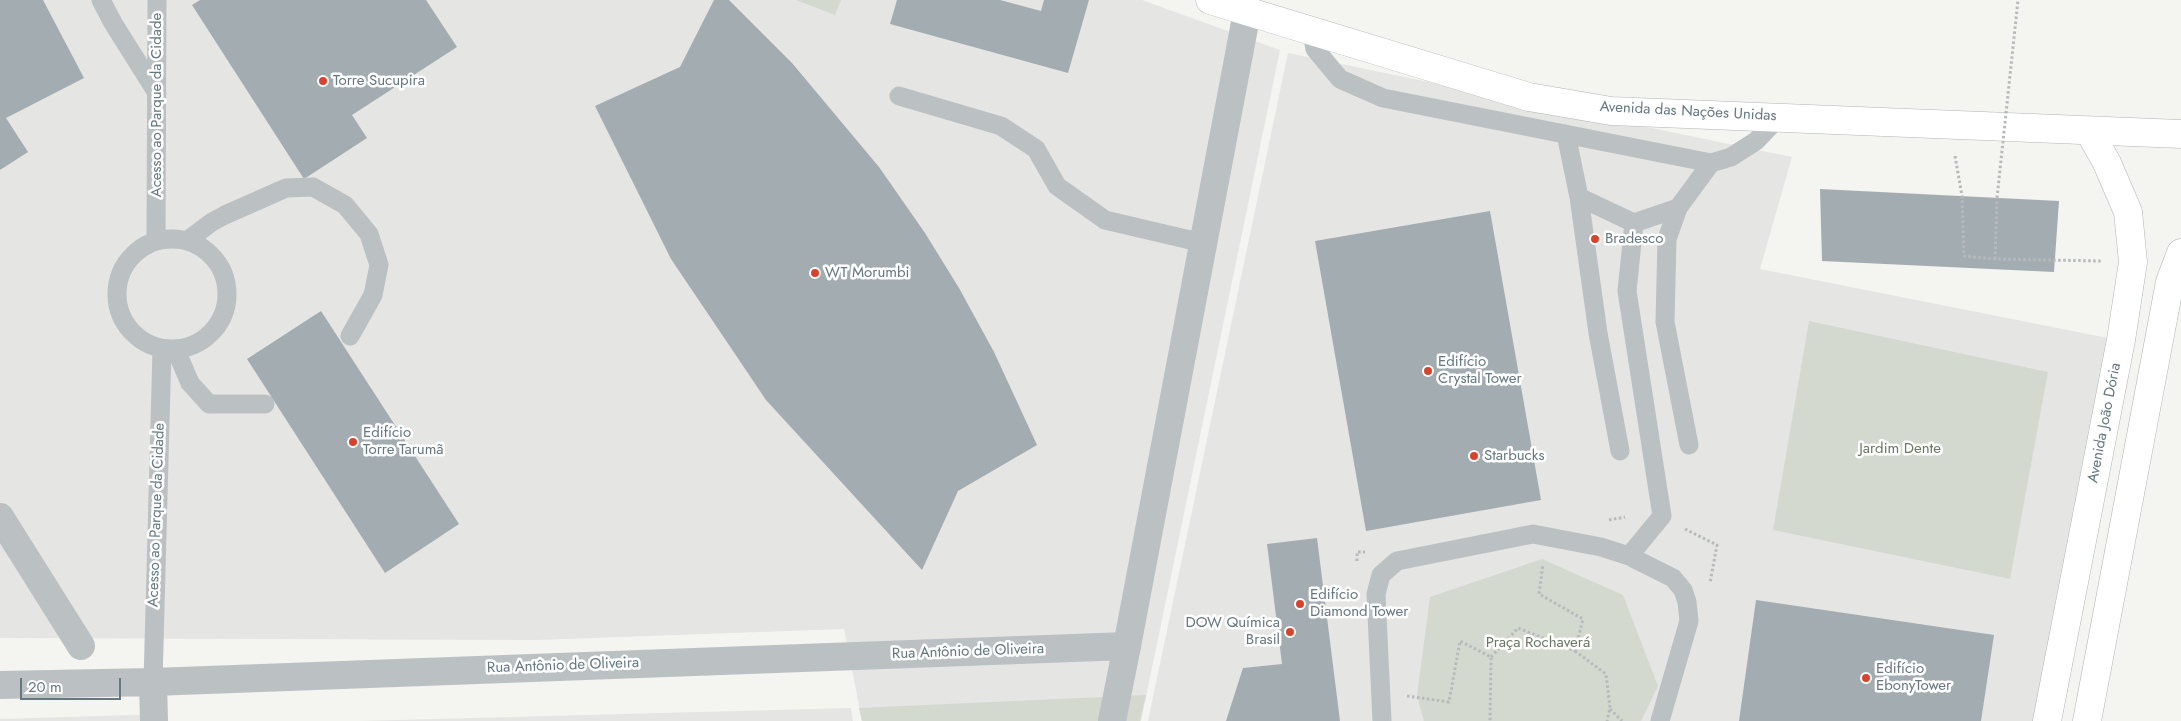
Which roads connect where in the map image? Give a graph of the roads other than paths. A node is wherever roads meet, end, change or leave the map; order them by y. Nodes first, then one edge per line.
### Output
1 (102, 0) edge
2 (157, 0) edge
3 (1210, 0) edge
4 (1247, 12) junction
5 (1312, 32) junction
6 (157, 93) junction
7 (899, 96) dead end
8 (1779, 117) junction
9 (2089, 131) junction
10 (1566, 134) junction
11 (2181, 134) edge
12 (1711, 163) junction
13 (1579, 197) junction
14 (1678, 208) junction
15 (1634, 222) junction
16 (156, 239) junction
17 (188, 240) junction
18 (1203, 243) junction
19 (2181, 253) edge
20 (350, 336) dead end
21 (169, 349) junction
22 (265, 404) dead end
23 (1688, 445) dead end
24 (1620, 451) dead end
25 (0, 517) edge
26 (0, 549) edge
27 (1629, 556) junction
28 (28, 562) junction
29 (81, 646) dead end
30 (1126, 646) junction
31 (154, 682) junction
32 (0, 685) edge
33 (154, 721) edge
34 (1112, 721) edge
35 (1382, 721) edge
36 (1660, 721) edge
37 (2047, 721) edge
38 (2087, 721) edge

1 - 6 lane
2 - 6 lane, Acesso ao Parque da Cidade
3 - 4 main road, Avenida das Nações Unidas
4 - 5 main road, Avenida das Nações Unidas
4 - 18 street
5 - 8 main road, Avenida das Nações Unidas
5 - 10 lane
6 - 16 lane, Acesso ao Parque da Cidade
7 - 18 lane
8 - 9 main road, Avenida das Nações Unidas
8 - 12 lane
9 - 11 main road, Avenida das Nações Unidas
9 - 37 main road, Avenida João Dória
10 - 12 lane
10 - 13 lane
12 - 14 lane
13 - 15 lane
13 - 24 lane
14 - 15 lane
14 - 23 lane
15 - 27 lane
16 - 17 lane
16 - 21 lane
17 - 20 lane
17 - 21 lane
18 - 30 street
19 - 38 main road
21 - 22 lane
21 - 31 lane, Acesso ao Parque da Cidade
25 - 28 street
26 - 28 street
27 - 35 lane
27 - 36 lane
28 - 29 street
30 - 31 street, Rua Antônio de Oliveira
30 - 34 street
31 - 32 street, Rua Antônio de Oliveira
31 - 33 street

